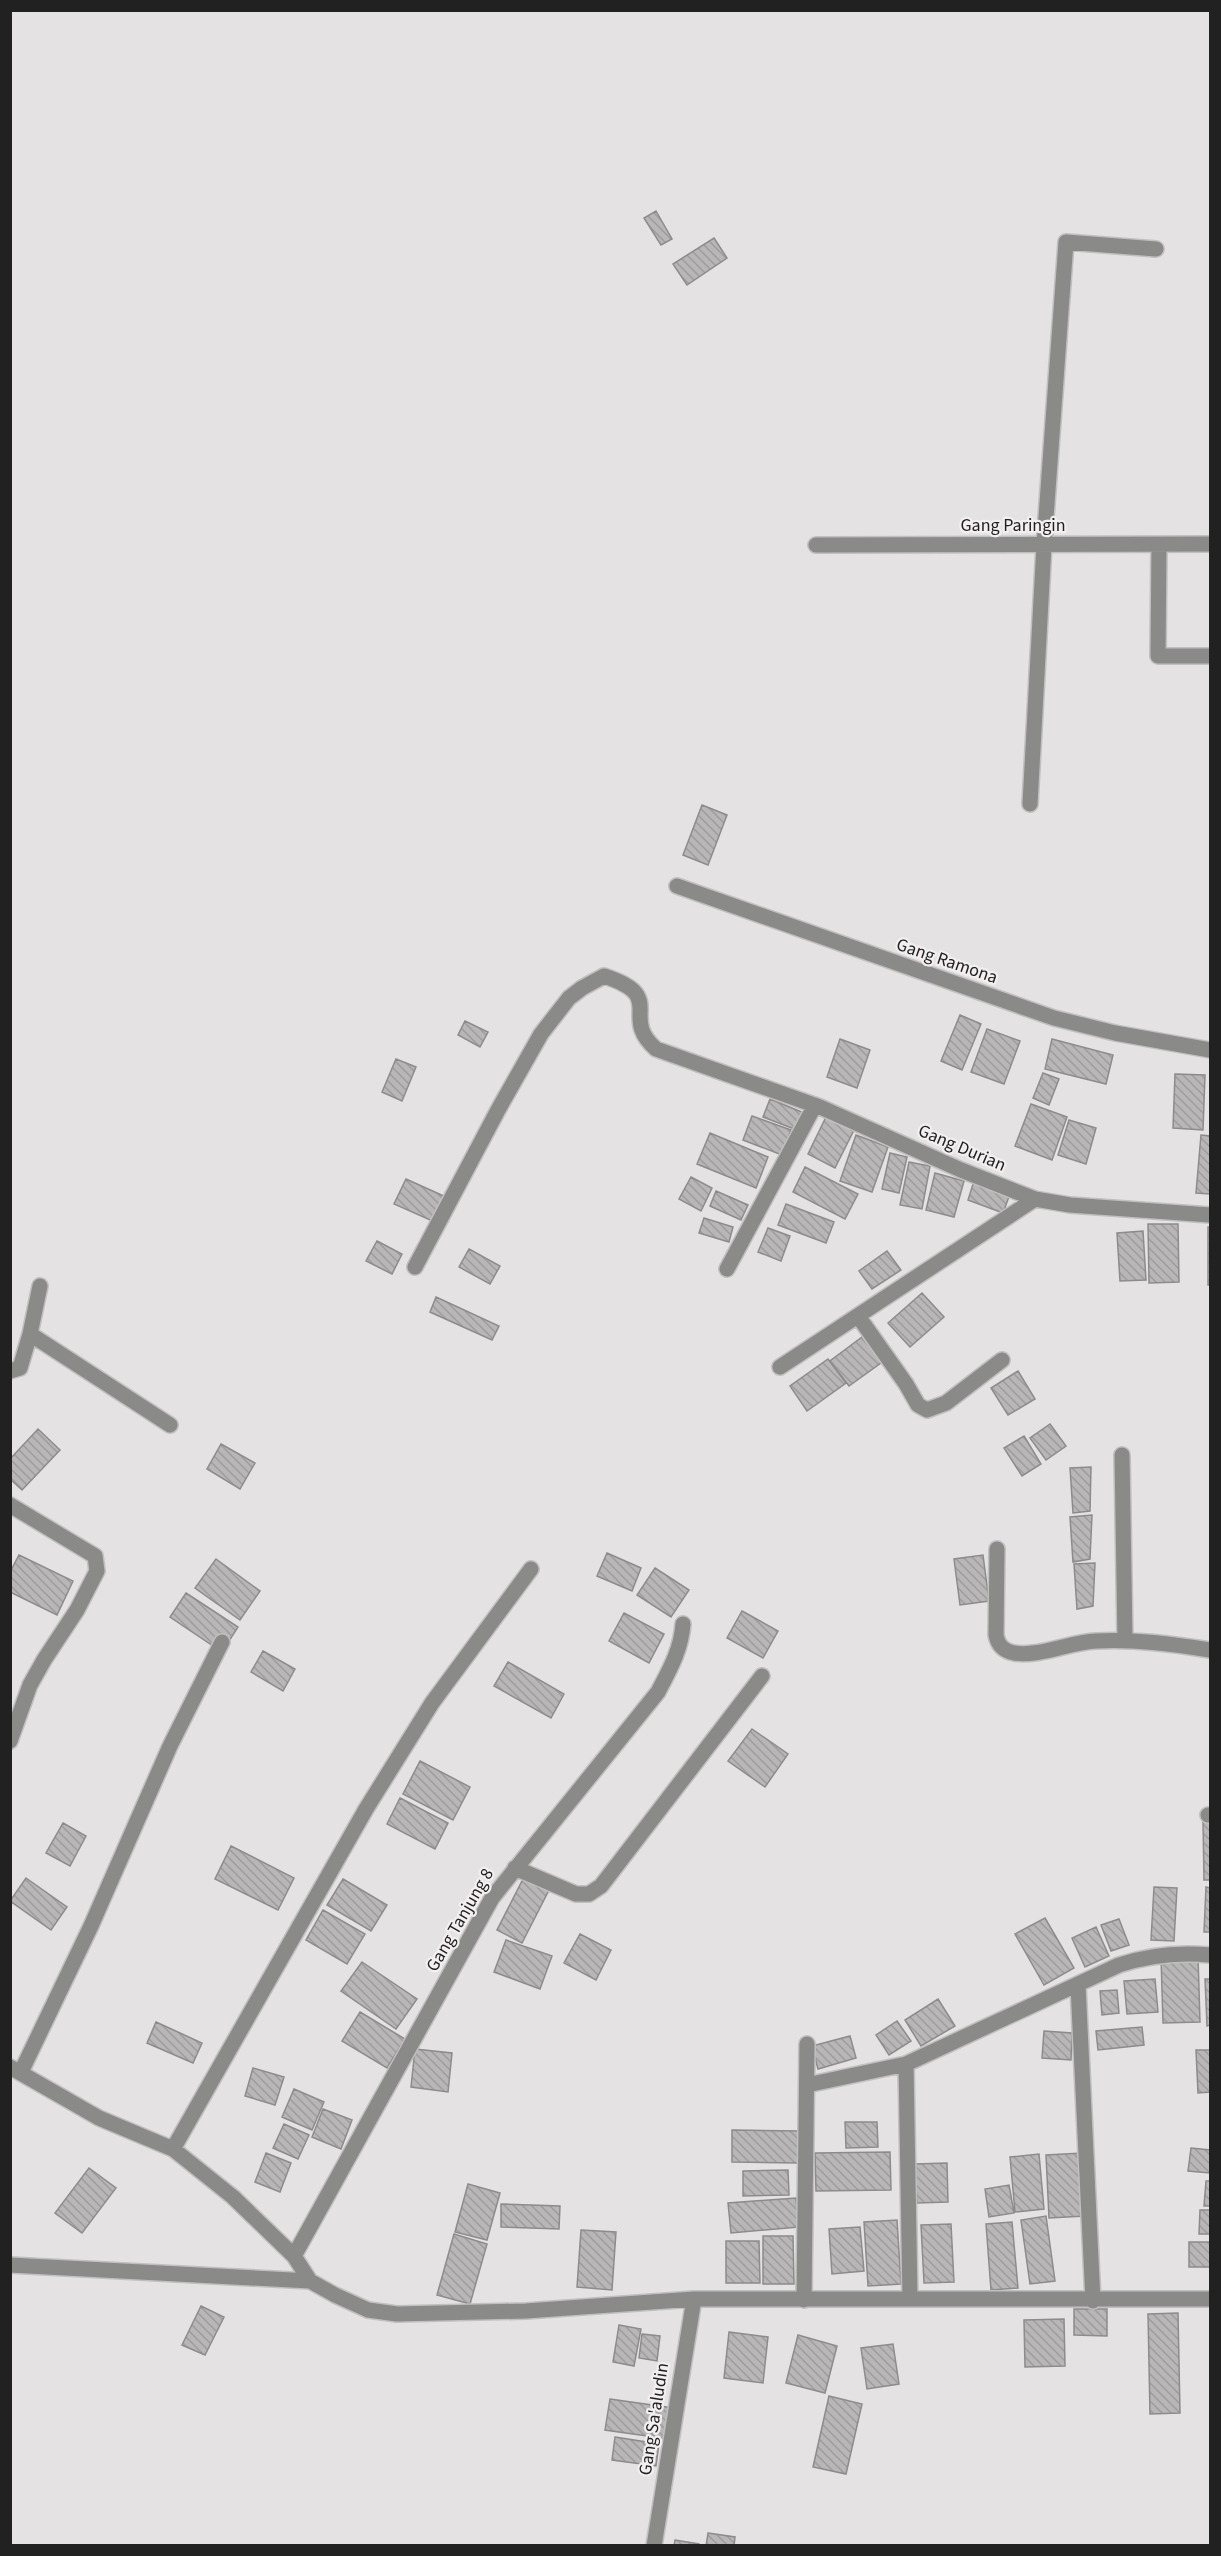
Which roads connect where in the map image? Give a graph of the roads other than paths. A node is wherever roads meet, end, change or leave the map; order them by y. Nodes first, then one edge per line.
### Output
1 (1156, 249) dead end
2 (1159, 544) junction
3 (1210, 544) edge
4 (816, 545) dead end
5 (1044, 545) junction
6 (1210, 656) edge
7 (1030, 804) dead end
8 (677, 886) dead end
9 (1210, 1050) edge
10 (815, 1106) junction
11 (1035, 1199) junction
12 (1210, 1215) edge
13 (415, 1268) dead end
14 (727, 1269) dead end
15 (40, 1286) dead end
16 (858, 1316) junction
17 (30, 1334) junction
18 (1002, 1360) dead end
19 (780, 1366) dead end
20 (10, 1371) edge
21 (170, 1425) dead end
22 (1122, 1455) dead end
23 (10, 1505) edge
24 (997, 1549) dead end
25 (531, 1569) dead end
26 (683, 1624) dead end
27 (1125, 1640) junction
28 (222, 1642) dead end
29 (1210, 1650) edge
30 (762, 1676) dead end
31 (10, 1741) edge
32 (514, 1868) junction
33 (1210, 1956) edge
34 (1078, 1985) junction
35 (807, 2044) dead end
36 (906, 2064) junction
37 (16, 2070) edge
38 (807, 2085) junction
39 (173, 2149) junction
40 (294, 2256) junction
41 (10, 2265) edge
42 (310, 2281) junction
43 (693, 2299) junction
44 (910, 2299) junction
45 (1210, 2299) edge
46 (804, 2300) junction
47 (1093, 2301) junction
48 (654, 2546) edge

1 - 5 street
2 - 3 street, Gang Paringin
2 - 5 street, Gang Paringin
2 - 6 street
4 - 5 street, Gang Paringin
5 - 7 street
8 - 9 street, Gang Ramona
10 - 11 street, Gang Durian
10 - 13 street, Gang Durian
10 - 14 street
11 - 12 street, Gang Durian
11 - 16 street
15 - 17 street
16 - 18 street
16 - 19 street
17 - 20 street
17 - 21 street
22 - 27 street
23 - 31 street
24 - 27 street
25 - 39 street
26 - 32 street, Gang Tanjung 8
27 - 29 street
28 - 37 street
30 - 32 street
32 - 40 street, Gang Tanjung 8
33 - 34 street
34 - 36 street
34 - 47 street
35 - 38 street
36 - 38 street
36 - 44 street
37 - 39 street
38 - 46 street
39 - 40 street
40 - 42 street
41 - 42 street
42 - 43 street
43 - 46 street
43 - 48 street, Gang Sa'aludin
44 - 46 street
44 - 47 street
45 - 47 street

